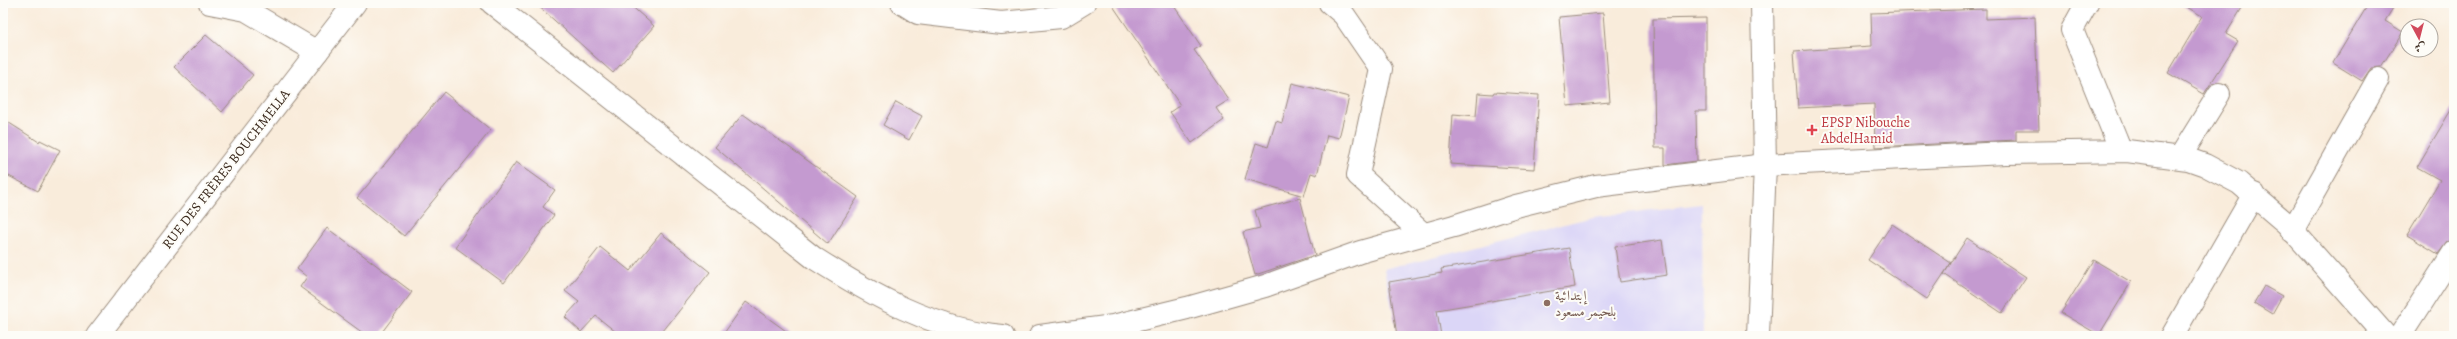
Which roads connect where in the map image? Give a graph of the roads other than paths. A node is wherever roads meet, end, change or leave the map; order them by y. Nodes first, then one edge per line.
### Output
1 (210, 3) edge
2 (355, 3) edge
3 (492, 3) edge
4 (902, 3) edge
5 (1084, 3) edge
6 (1330, 3) edge
7 (1762, 3) edge
8 (2087, 3) edge
9 (317, 52) junction
10 (2378, 79) dead end
11 (2219, 94) dead end
12 (2121, 151) junction
13 (2180, 158) junction
14 (1765, 165) junction
15 (2254, 194) junction
16 (2292, 231) junction
17 (1423, 234) junction
18 (2454, 252) edge
19 (97, 336) edge
20 (1003, 336) edge
21 (1040, 336) edge
22 (1758, 336) edge
23 (2172, 336) edge
24 (2386, 336) edge
25 (2400, 336) edge

1 - 9 street
2 - 9 street, RUE DES FRÈRES BOUCHMELLA
3 - 20 street
4 - 5 street
6 - 17 street
7 - 14 street
8 - 12 street
9 - 19 street, RUE DES FRÈRES BOUCHMELLA
10 - 16 street
11 - 13 street
12 - 13 street
12 - 14 street
13 - 15 street
14 - 17 street
14 - 22 street
15 - 16 street
15 - 23 street
16 - 24 street
17 - 21 street
18 - 25 street

